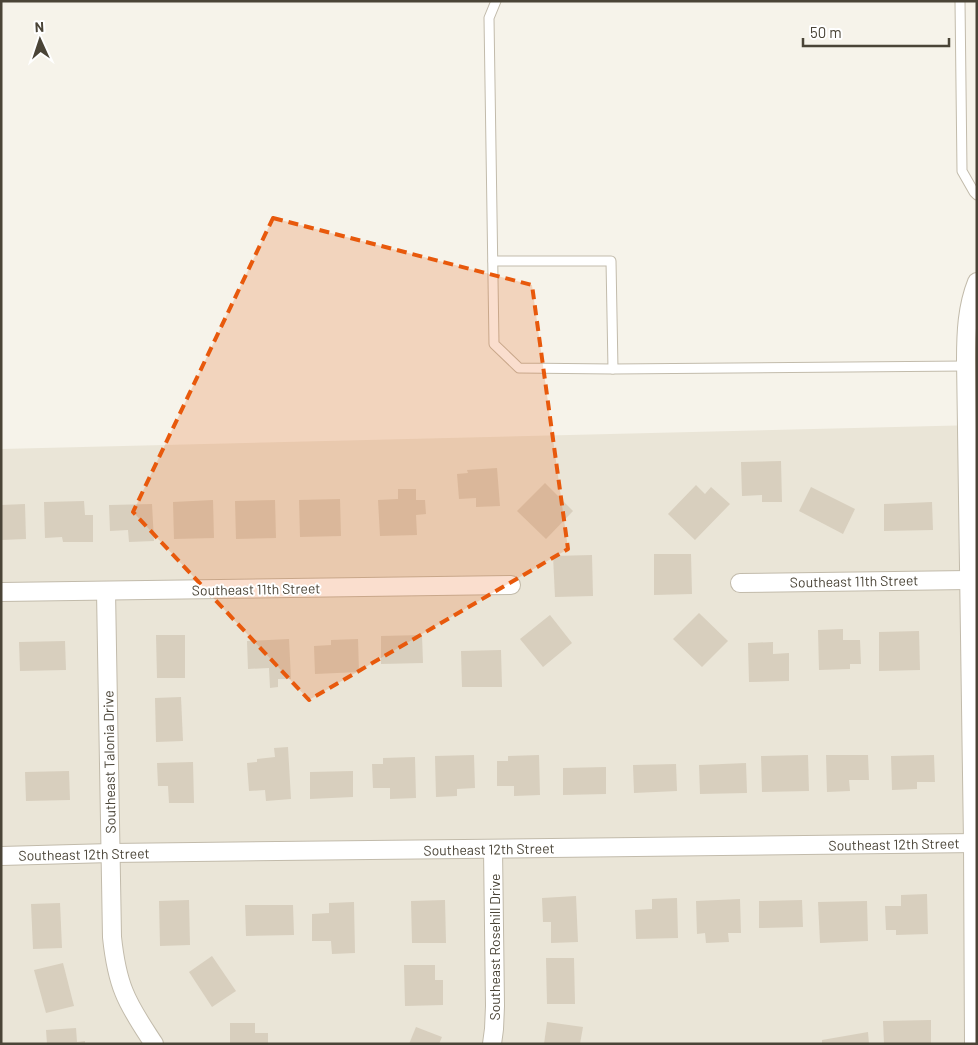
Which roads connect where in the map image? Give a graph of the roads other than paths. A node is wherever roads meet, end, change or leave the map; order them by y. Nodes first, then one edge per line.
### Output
1 (496, 1) edge
2 (960, 1) edge
3 (977, 195) edge
4 (493, 261) junction
5 (977, 282) edge
6 (966, 366) junction
7 (613, 369) junction
8 (969, 580) junction
9 (740, 583) dead end
10 (511, 585) dead end
11 (106, 591) junction
12 (1, 592) edge
13 (975, 843) edge
14 (493, 849) junction
15 (110, 853) junction
16 (1, 856) edge
17 (154, 1044) edge
18 (492, 1044) edge
19 (974, 1044) edge

1 - 4 lane
2 - 3 lane
4 - 7 lane
4 - 7 lane
5 - 6 street
6 - 7 lane
6 - 8 street
8 - 9 street, Southeast 11th Street
8 - 13 street
10 - 11 street, Southeast 11th Street
11 - 12 street, Southeast 11th Street
11 - 15 street, Southeast Talonia Drive
13 - 14 street, Southeast 12th Street
13 - 19 street
14 - 15 street, Southeast 12th Street
14 - 18 street, Southeast Rosehill Drive
15 - 16 street, Southeast 12th Street
15 - 17 street, Southeast Talonia Drive

